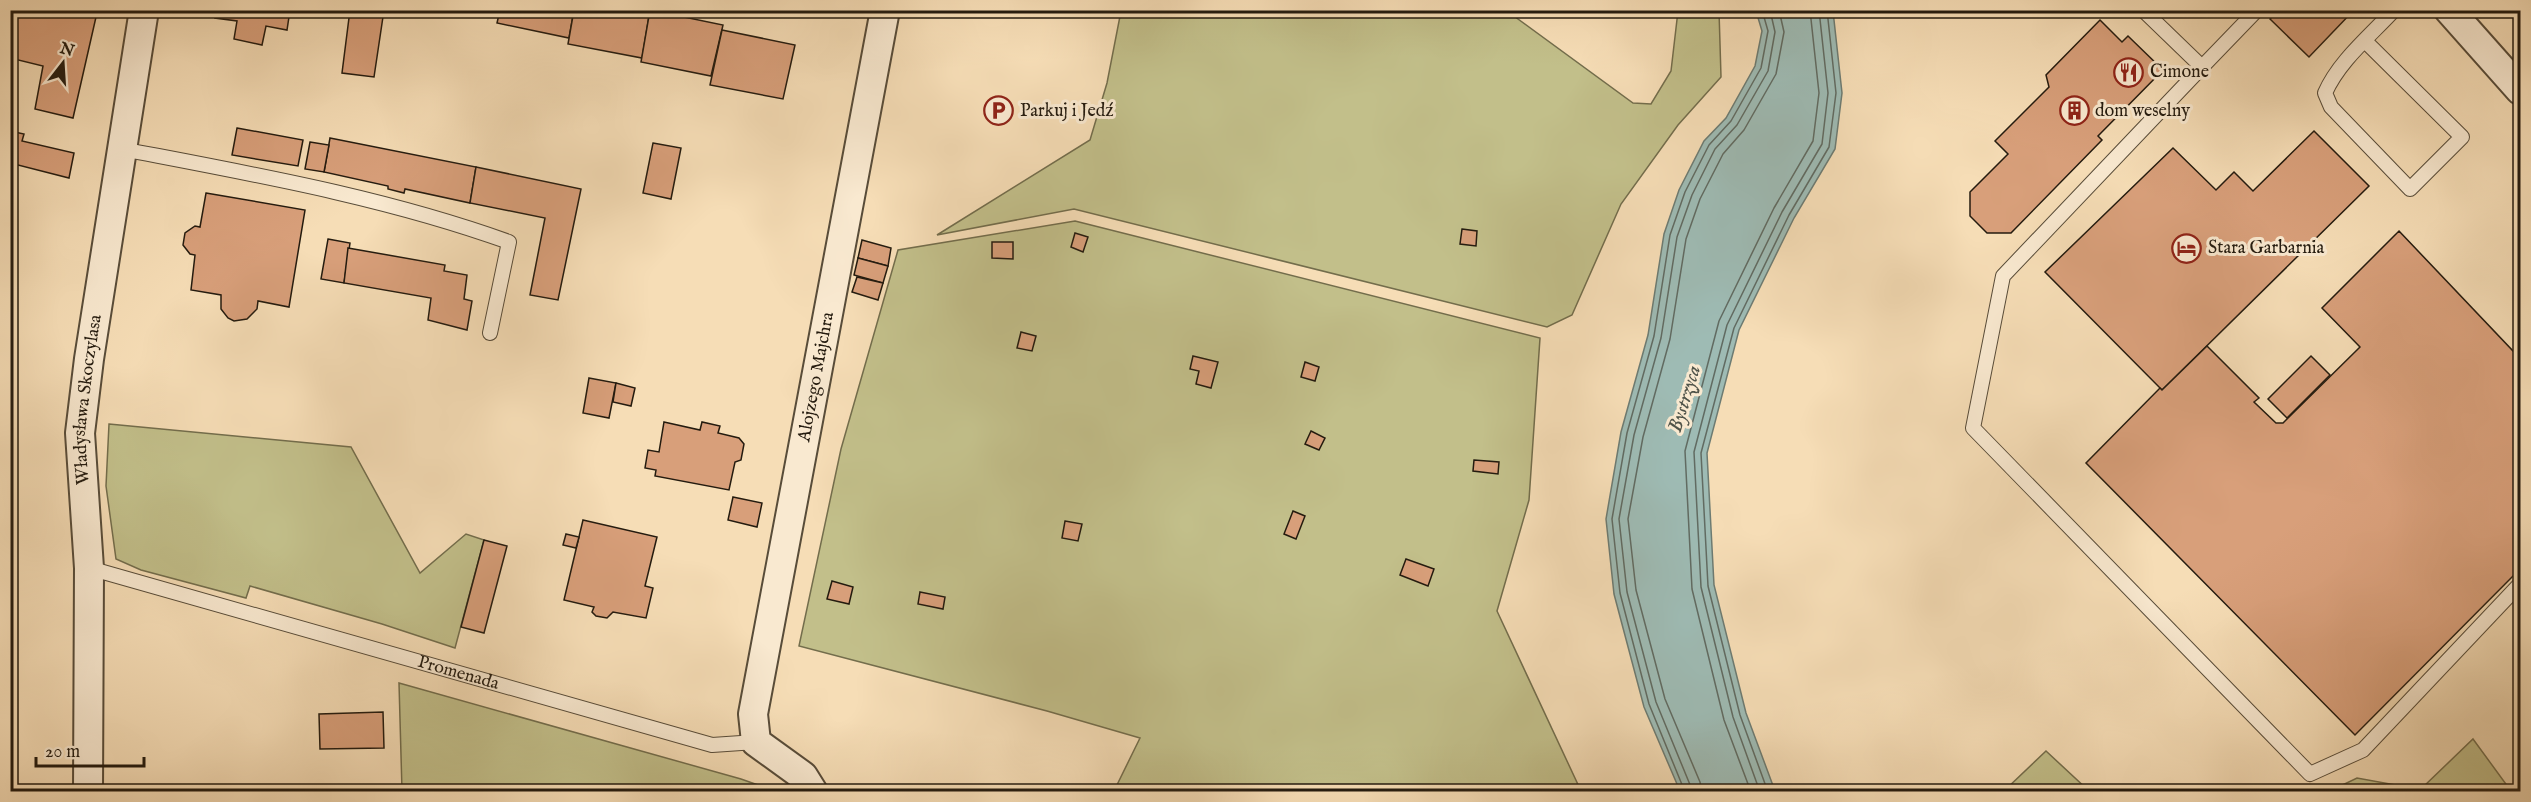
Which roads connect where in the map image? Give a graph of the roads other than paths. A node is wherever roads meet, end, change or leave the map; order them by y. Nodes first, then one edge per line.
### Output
1 (144, 10) edge
2 (885, 10) edge
3 (2143, 10) edge
4 (2257, 10) edge
5 (2394, 10) edge
6 (2448, 10) edge
7 (2365, 42) junction
8 (2202, 67) junction
9 (2520, 90) edge
10 (122, 149) junction
11 (490, 333) dead end
12 (90, 568) junction
13 (2520, 584) edge
14 (756, 742) junction
15 (88, 792) edge
16 (813, 792) edge

1 - 10 street, Władysława Skoczylasa
2 - 14 street, Alojzego Majchra
3 - 8 lane
4 - 8 lane
5 - 7 lane
6 - 9 street
7 - 7 lane
8 - 13 lane
10 - 11 lane
10 - 12 street, Władysława Skoczylasa
12 - 14 lane, Promenada
12 - 15 street, Władysława Skoczylasa
14 - 16 street

